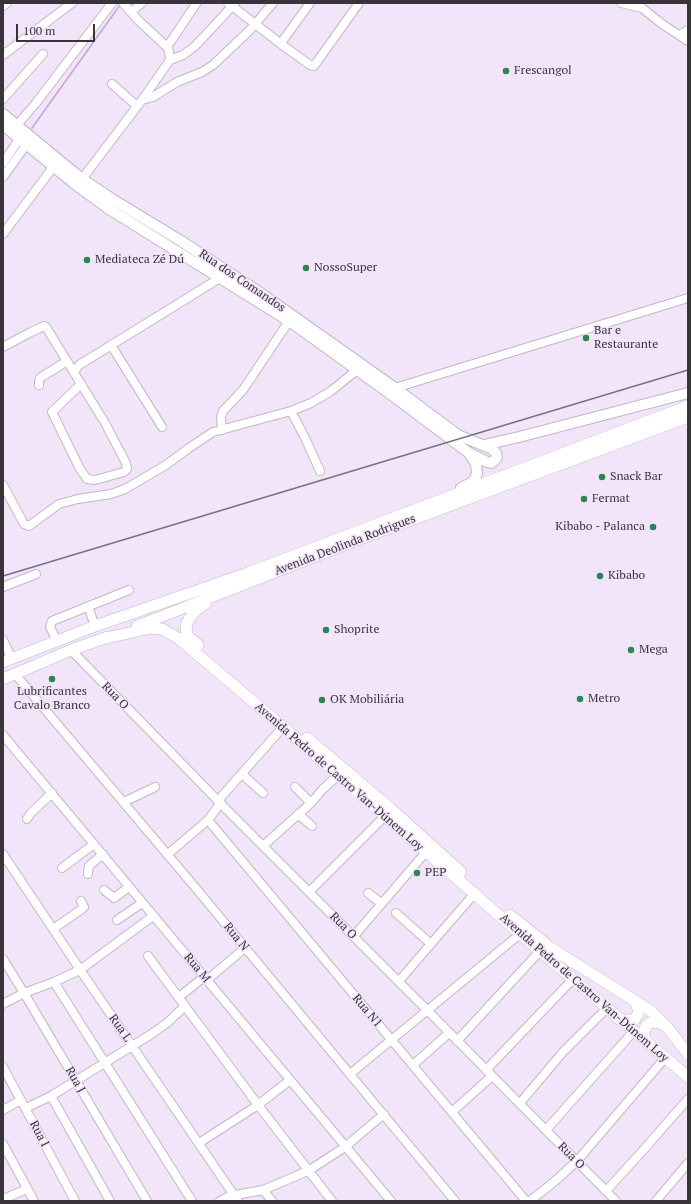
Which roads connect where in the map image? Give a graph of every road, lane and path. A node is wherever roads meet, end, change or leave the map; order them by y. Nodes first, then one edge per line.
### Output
1 (7, 3) edge
2 (72, 3) edge
3 (112, 3) edge
4 (123, 3) edge
5 (142, 3) edge
6 (273, 3) edge
7 (310, 3) edge
8 (359, 3) edge
9 (621, 3) edge
10 (196, 4) dead end
11 (232, 4) edge
12 (3, 6) edge
13 (644, 6) edge
14 (131, 12) junction
15 (256, 24) junction
16 (688, 30) edge
17 (679, 35) junction
18 (688, 41) edge
19 (281, 43) junction
20 (167, 47) junction
21 (43, 54) dead end
22 (3, 55) edge
23 (170, 60) junction
24 (112, 84) dead end
25 (3, 99) edge
26 (140, 103) junction
27 (3, 114) edge
28 (3, 124) edge
29 (17, 125) junction
30 (24, 141) junction
31 (3, 163) edge
32 (54, 166) junction
33 (3, 177) edge
34 (82, 178) junction
35 (3, 234) edge
36 (220, 278) junction
37 (688, 298) edge
38 (289, 321) junction
39 (111, 345) junction
40 (3, 346) edge
41 (70, 366) junction
42 (357, 370) junction
43 (81, 384) junction
44 (40, 385) dead end
45 (395, 388) junction
46 (688, 393) edge
47 (688, 406) edge
48 (291, 411) junction
49 (688, 417) edge
50 (162, 427) dead end
51 (222, 430) junction
52 (484, 445) junction
53 (469, 453) junction
54 (320, 471) dead end
55 (3, 485) edge
56 (434, 502) junction
57 (36, 574) dead end
58 (3, 587) edge
59 (129, 590) dead end
60 (221, 593) junction
61 (88, 606) junction
62 (95, 626) junction
63 (102, 639) junction
64 (3, 640) edge
65 (57, 640) junction
66 (71, 650) junction
67 (8, 660) edge
68 (15, 674) junction
69 (3, 679) edge
70 (283, 727) junction
71 (3, 735) edge
72 (242, 774) junction
73 (338, 775) junction
74 (155, 787) dead end
75 (295, 787) dead end
76 (52, 793) junction
77 (262, 793) dead end
78 (124, 802) junction
79 (219, 802) junction
80 (311, 803) junction
81 (298, 814) junction
82 (385, 816) junction
83 (27, 819) dead end
84 (208, 820) junction
85 (312, 826) dead end
86 (94, 844) junction
87 (263, 846) junction
88 (426, 852) junction
89 (3, 854) edge
90 (103, 854) junction
91 (168, 854) junction
92 (62, 868) dead end
93 (88, 874) dead end
94 (129, 887) junction
95 (104, 890) dead end
96 (309, 892) junction
97 (368, 893) dead end
98 (474, 894) junction
99 (81, 901) dead end
100 (381, 903) junction
101 (142, 904) junction
102 (396, 913) dead end
103 (153, 916) junction
104 (117, 920) dead end
105 (53, 929) junction
106 (520, 934) junction
107 (354, 936) junction
108 (431, 944) junction
109 (245, 948) junction
110 (540, 951) junction
111 (148, 956) dead end
112 (3, 959) edge
113 (80, 970) junction
114 (205, 978) junction
115 (573, 979) junction
116 (399, 981) junction
117 (54, 982) junction
118 (24, 993) junction
119 (179, 998) junction
120 (633, 999) junction
121 (3, 1004) edge
122 (184, 1006) junction
123 (607, 1008) junction
124 (428, 1011) junction
125 (619, 1019) junction
126 (667, 1027) junction
127 (633, 1032) junction
128 (449, 1033) junction
129 (391, 1040) junction
130 (457, 1041) junction
131 (646, 1042) junction
132 (132, 1046) junction
133 (688, 1054) edge
134 (665, 1058) junction
135 (105, 1063) junction
136 (413, 1065) junction
137 (3, 1067) edge
138 (489, 1073) junction
139 (350, 1074) junction
140 (688, 1078) edge
141 (75, 1080) junction
142 (290, 1080) junction
143 (51, 1096) junction
144 (688, 1099) edge
145 (21, 1100) junction
146 (520, 1103) junction
147 (258, 1105) junction
148 (26, 1108) junction
149 (3, 1110) edge
150 (452, 1112) junction
151 (384, 1114) junction
152 (546, 1130) junction
153 (199, 1143) junction
154 (3, 1144) edge
155 (346, 1147) junction
156 (577, 1161) junction
157 (688, 1163) edge
158 (308, 1171) junction
159 (27, 1189) junction
160 (263, 1190) junction
161 (606, 1191) junction
162 (3, 1198) edge
163 (236, 1198) edge
164 (34, 1201) edge
165 (75, 1201) edge
166 (110, 1201) edge
167 (147, 1201) edge
168 (192, 1201) edge
169 (220, 1201) edge
170 (272, 1201) edge
171 (332, 1201) edge
172 (391, 1201) edge
173 (455, 1201) edge
174 (526, 1201) edge
175 (530, 1201) edge
176 (616, 1201) edge
177 (656, 1201) edge

1 - 12 street
2 - 22 street
3 - 29 street
4 - 14 street
5 - 14 street
6 - 15 street
7 - 19 street
8 - 19 street
9 - 13 street
10 - 20 street
11 - 15 street
11 - 23 street
13 - 17 street
14 - 20 street
15 - 19 street
15 - 26 street
16 - 17 street
17 - 18 street
20 - 23 street
21 - 25 street
23 - 26 street
24 - 26 street
26 - 34 street
27 - 29 main road, Rua dos Comandos
28 - 30 main road, Rua dos Comandos
29 - 34 main road, Rua dos Comandos
30 - 31 street
30 - 32 main road, Rua dos Comandos
30 - 33 street
32 - 35 street
32 - 36 main road, Rua dos Comandos
34 - 45 main road, Rua dos Comandos
36 - 38 main road, Rua dos Comandos
36 - 39 street
37 - 45 street
38 - 42 main road, Rua dos Comandos
38 - 51 street
39 - 41 street
39 - 50 street
40 - 41 street
41 - 43 street
41 - 44 street
42 - 48 street
42 - 53 main road, Rua dos Comandos
43 - 43 street
45 - 52 main road, Rua dos Comandos
46 - 52 main road
47 - 56 highway, Avenida Deolinda Rodrigues
48 - 51 street
48 - 54 street
49 - 60 highway, Avenida Deolinda Rodrigues
51 - 55 street
52 - 53 main road, Rua dos Comandos
53 - 56 main road
56 - 62 highway, Avenida Deolinda Rodrigues
57 - 58 street
59 - 61 street
60 - 63 highway, Avenida Deolinda Rodrigues
60 - 120 highway, Avenida Pedro de Castro Van-Dúnem Loy
61 - 62 street
61 - 65 street
62 - 65 highway, Avenida Deolinda Rodrigues
63 - 66 highway, Avenida Deolinda Rodrigues
63 - 70 highway, Avenida Pedro de Castro Van-Dúnem Loy
64 - 67 street
65 - 67 highway, Avenida Deolinda Rodrigues
66 - 68 highway, Avenida Deolinda Rodrigues
66 - 79 street, Rua O
68 - 69 highway, Avenida Deolinda Rodrigues
68 - 78 street, Rua N
70 - 72 street
70 - 73 highway, Avenida Pedro de Castro Van-Dúnem Loy
71 - 76 street, Rua M
72 - 77 street
72 - 79 street
73 - 80 street
73 - 82 highway, Avenida Pedro de Castro Van-Dúnem Loy
74 - 78 street
75 - 80 street
76 - 83 street
76 - 86 street, Rua M
78 - 91 street, Rua N
79 - 84 street
79 - 87 street, Rua O
80 - 81 street
81 - 85 street
81 - 87 street
82 - 88 highway, Avenida Pedro de Castro Van-Dúnem Loy
82 - 96 street
84 - 91 street
84 - 129 street, Rua N1
86 - 90 street, Rua M
86 - 92 street
87 - 96 street, Rua O
88 - 98 highway, Avenida Pedro de Castro Van-Dúnem Loy
88 - 100 street
89 - 105 street, Rua L
90 - 93 street
90 - 94 street, Rua M
91 - 109 street, Rua N
94 - 95 street
94 - 101 street, Rua M
96 - 107 street, Rua O
97 - 100 street
98 - 106 highway, Avenida Pedro de Castro Van-Dúnem Loy
98 - 108 street
99 - 105 street
100 - 107 street
101 - 103 street, Rua M
101 - 104 street
102 - 108 street
103 - 113 street
103 - 114 street, Rua M
105 - 113 street, Rua L
106 - 110 highway, Avenida Pedro de Castro Van-Dúnem Loy
106 - 124 street
107 - 116 street, Rua O
108 - 116 street
109 - 114 street
109 - 139 street, Rua N
110 - 115 highway, Avenida Pedro de Castro Van-Dúnem Loy
110 - 130 street
111 - 119 street
112 - 118 street, Rua J
113 - 117 street
113 - 132 street, Rua L
114 - 119 street
114 - 142 street, Rua M
115 - 123 highway, Avenida Pedro de Castro Van-Dúnem Loy
115 - 138 street
116 - 124 street, Rua O
117 - 118 street
117 - 135 street
118 - 121 street
118 - 141 street, Rua J
119 - 122 street
120 - 125 highway
120 - 126 highway, Avenida Pedro de Castro Van-Dúnem Loy
122 - 132 street
122 - 147 street
123 - 125 highway, Avenida Pedro de Castro Van-Dúnem Loy
123 - 146 street
124 - 128 street, Rua O
124 - 129 street
125 - 127 highway, Avenida Pedro de Castro Van-Dúnem Loy
126 - 131 highway
126 - 133 highway, Avenida Pedro de Castro Van-Dúnem Loy
127 - 131 highway, Avenida Pedro de Castro Van-Dúnem Loy
127 - 152 street
128 - 130 street, Rua O
128 - 136 street
129 - 136 street, Rua N1
129 - 139 street
130 - 138 street, Rua O
131 - 134 highway, Avenida Pedro de Castro Van-Dúnem Loy
132 - 135 street
132 - 153 street, Rua L
134 - 140 highway, Avenida Pedro de Castro Van-Dúnem Loy
134 - 156 street
135 - 141 street
135 - 168 street
136 - 150 street, Rua N1
137 - 145 street, Rua I
138 - 146 street, Rua O
138 - 150 street
139 - 151 street, Rua N
141 - 143 street
141 - 167 street, Rua J
142 - 147 street
142 - 155 street, Rua M
143 - 148 street
143 - 166 street
144 - 161 street
145 - 148 street, Rua I
145 - 149 street
146 - 152 street, Rua O
147 - 153 street
147 - 158 street
148 - 165 street, Rua I
150 - 174 street, Rua N1
151 - 155 street
151 - 173 street, Rua N
152 - 156 street, Rua O
153 - 163 street, Rua L
154 - 159 street
155 - 158 street
155 - 172 street, Rua M
156 - 161 street, Rua O
156 - 175 street
157 - 177 street
158 - 160 street
158 - 171 street
159 - 162 street
159 - 164 street
160 - 163 street
160 - 170 street
161 - 176 street, Rua O
163 - 169 street

